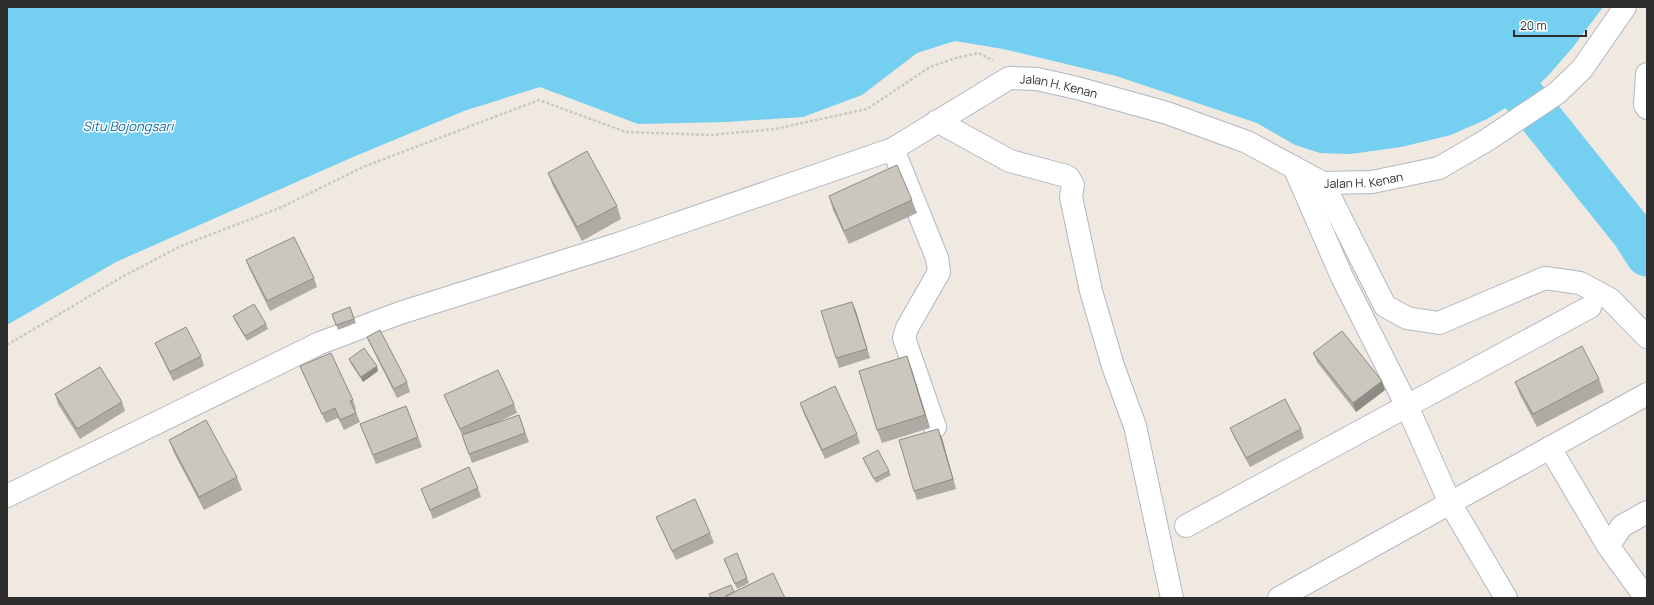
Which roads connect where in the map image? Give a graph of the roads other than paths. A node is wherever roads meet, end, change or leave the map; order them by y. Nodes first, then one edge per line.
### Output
1 (1625, 7) edge
2 (1647, 74) edge
3 (1647, 108) edge
4 (937, 121) junction
5 (893, 149) junction
6 (1294, 167) junction
7 (1323, 183) junction
8 (1590, 307) dead end
9 (1647, 337) edge
10 (1647, 394) edge
11 (1407, 406) junction
12 (935, 427) dead end
13 (1550, 448) junction
14 (7, 496) edge
15 (1450, 503) junction
16 (1647, 512) edge
17 (1186, 526) dead end
18 (1608, 546) junction
19 (1172, 598) edge
20 (1279, 598) edge
21 (1506, 598) edge
22 (1646, 598) edge

1 - 7 street, Jalan H. Kenan
2 - 3 street
4 - 5 street
4 - 6 street, Jalan H. Kenan
4 - 19 street
5 - 12 street
5 - 14 street
6 - 7 street, Jalan H. Kenan
6 - 11 street
7 - 9 street
8 - 11 street
10 - 13 street
11 - 15 street
11 - 17 street
13 - 15 street
13 - 18 street
15 - 20 street
15 - 21 street
16 - 18 street
18 - 22 street

